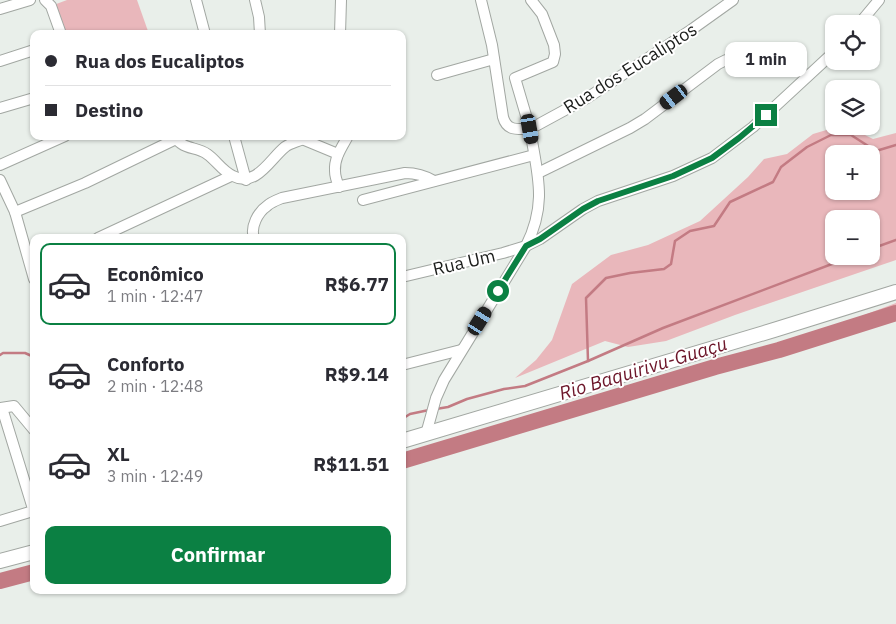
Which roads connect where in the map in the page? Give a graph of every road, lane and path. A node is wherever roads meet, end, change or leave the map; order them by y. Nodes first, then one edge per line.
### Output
1 (30, 0) edge
2 (45, 0) edge
3 (196, 0) edge
4 (255, 0) edge
5 (341, 0) edge
6 (481, 0) edge
7 (531, 0) edge
8 (733, 0) edge
9 (879, 0) edge
10 (0, 8) edge
11 (866, 15) edge
12 (60, 30) edge
13 (204, 30) edge
14 (260, 30) edge
15 (340, 30) edge
16 (30, 51) edge
17 (494, 59) junction
18 (726, 60) dead end
19 (825, 60) edge
20 (0, 61) edge
21 (437, 76) dead end
22 (30, 99) edge
23 (0, 108) edge
24 (530, 129) junction
25 (57, 140) edge
26 (169, 140) edge
27 (178, 140) edge
28 (235, 140) edge
29 (296, 140) edge
30 (305, 140) edge
31 (346, 140) edge
32 (338, 154) junction
33 (534, 155) junction
34 (0, 165) edge
35 (538, 173) junction
36 (232, 176) junction
37 (0, 180) edge
38 (246, 180) junction
39 (434, 182) junction
40 (339, 187) junction
41 (364, 200) dead end
42 (15, 212) junction
43 (107, 234) edge
44 (252, 234) edge
45 (526, 246) junction
46 (30, 265) edge
47 (406, 276) edge
48 (896, 292) edge
49 (461, 350) junction
50 (406, 365) edge
51 (1, 408) edge
52 (30, 425) edge
53 (426, 434) junction
54 (406, 441) edge
55 (30, 499) edge
56 (30, 513) edge
57 (0, 521) edge
58 (30, 553) edge
59 (0, 562) edge

1 - 10 street
2 - 12 street
3 - 13 street
4 - 14 street
5 - 15 street
6 - 17 street
7 - 24 street
8 - 24 street, Rua dos Eucaliptos
9 - 11 street
16 - 20 street
17 - 21 street
17 - 24 street
18 - 35 street
19 - 45 street, Rua Um
22 - 23 street
24 - 33 street
25 - 34 street
26 - 42 street
27 - 36 street
28 - 38 street
29 - 38 street
30 - 32 street
31 - 32 street
32 - 40 street
33 - 35 street
33 - 39 street
35 - 45 street
36 - 38 street
36 - 43 street
37 - 42 street
39 - 40 street
39 - 41 street
40 - 44 street
42 - 46 street
45 - 47 street, Rua Um
45 - 49 street
48 - 53 main road
49 - 50 street
49 - 53 street
51 - 52 street
51 - 55 street
53 - 54 main road
56 - 57 street
58 - 59 main road

